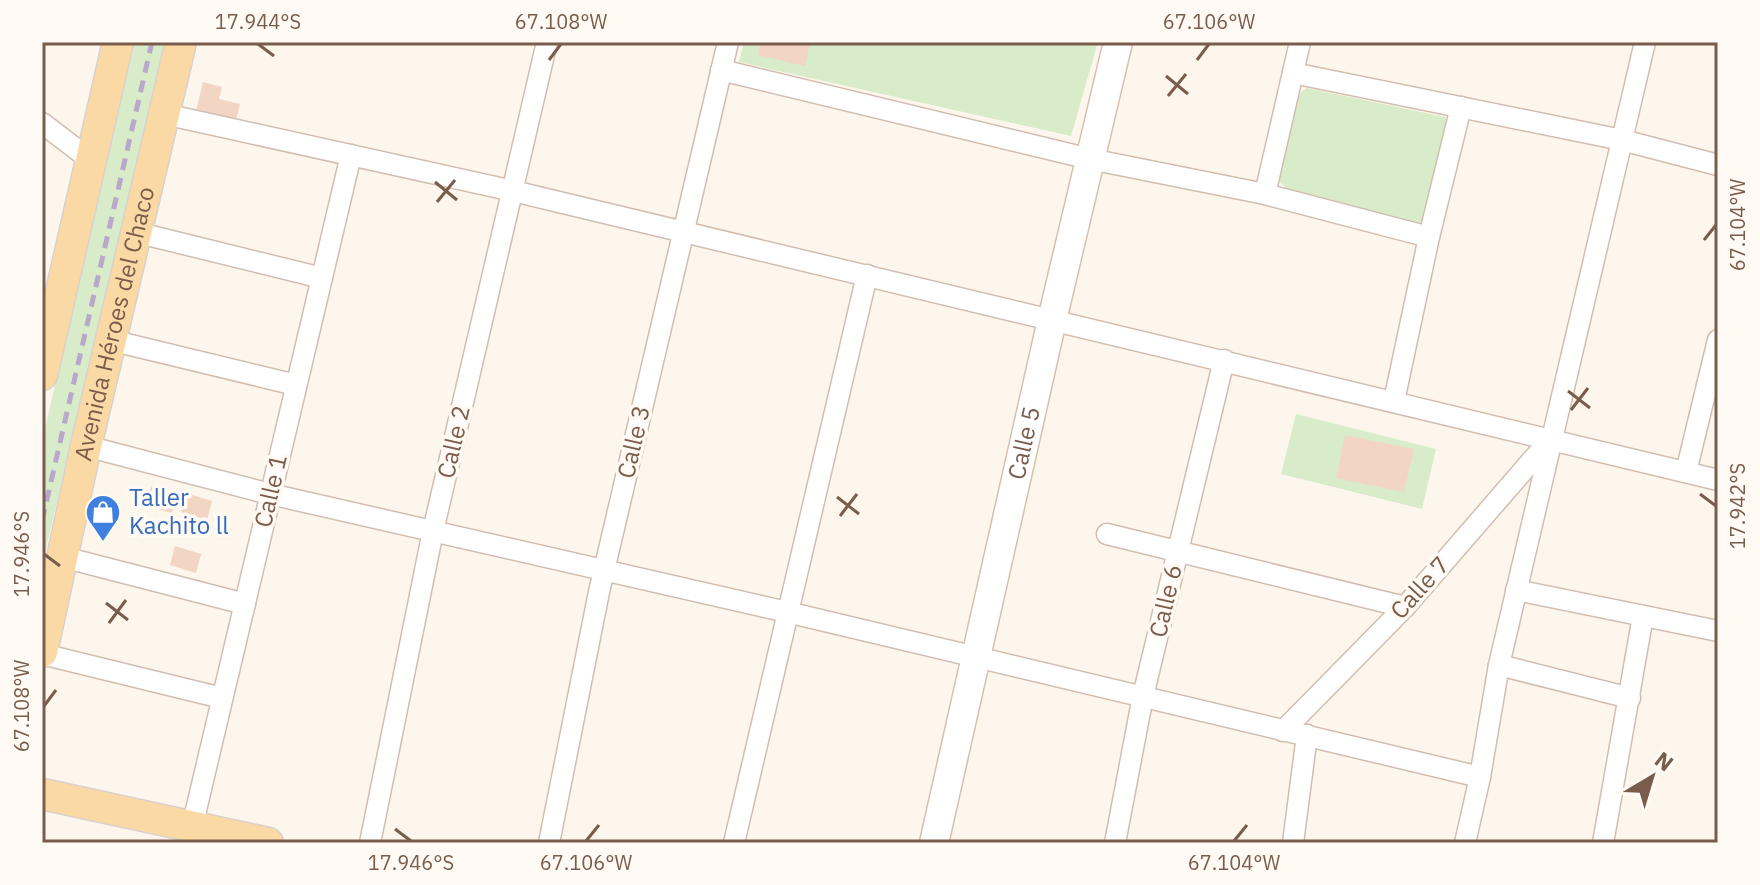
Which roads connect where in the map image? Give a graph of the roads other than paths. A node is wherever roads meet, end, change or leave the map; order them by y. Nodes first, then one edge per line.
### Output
1 (118, 42) edge
2 (181, 42) edge
3 (547, 42) edge
4 (728, 42) edge
5 (1118, 42) edge
6 (1300, 42) edge
7 (1645, 42) edge
8 (721, 70) junction
9 (1293, 73) junction
10 (1461, 107) junction
11 (164, 114) junction
12 (42, 123) edge
13 (1622, 140) junction
14 (351, 155) junction
15 (1090, 159) junction
16 (92, 161) junction
17 (1718, 165) edge
18 (513, 191) junction
19 (1265, 194) junction
20 (135, 232) junction
21 (683, 232) junction
22 (1429, 237) junction
23 (867, 275) junction
24 (322, 278) junction
25 (1052, 320) junction
26 (110, 340) junction
27 (1718, 340) edge
28 (1224, 360) junction
29 (43, 367) edge
30 (296, 385) junction
31 (1394, 401) junction
32 (1550, 438) junction
33 (86, 446) junction
34 (1686, 472) junction
35 (1718, 480) edge
36 (270, 494) junction
37 (433, 531) junction
38 (1107, 534) dead end
39 (1178, 551) junction
40 (63, 557) junction
41 (604, 571) junction
42 (1516, 590) junction
43 (245, 604) junction
44 (1405, 607) junction
45 (787, 612) junction
46 (1643, 616) junction
47 (1718, 631) edge
48 (42, 653) edge
49 (975, 658) junction
50 (1499, 665) junction
51 (1143, 696) junction
52 (222, 698) junction
53 (1630, 698) junction
54 (1283, 731) junction
55 (1307, 735) junction
56 (1480, 777) junction
57 (42, 794) edge
58 (192, 827) junction
59 (268, 843) edge
60 (370, 843) edge
61 (549, 843) edge
62 (734, 843) edge
63 (934, 843) edge
64 (1115, 843) edge
65 (1293, 843) edge
66 (1465, 843) edge
67 (1603, 843) edge

1 - 16 main road
2 - 11 main road, Avenida Héroes del Chaco
3 - 18 street, Calle 2
4 - 8 street, Calle 3
5 - 15 main road, Calle 5
6 - 9 street
7 - 13 street
8 - 15 street
8 - 21 street, Calle 3
9 - 10 street
9 - 19 street
10 - 13 street
10 - 22 street
11 - 14 street
11 - 20 main road, Avenida Héroes del Chaco
12 - 16 street
13 - 17 street
13 - 32 street
14 - 18 street
14 - 24 street, Calle 1
15 - 19 street
15 - 25 main road, Calle 5
16 - 29 main road
18 - 21 street
18 - 37 street, Calle 2
19 - 22 street
20 - 24 street
20 - 26 main road, Avenida Héroes del Chaco
21 - 23 street
21 - 41 street, Calle 3
22 - 31 street
23 - 25 street
23 - 45 street
24 - 30 street, Calle 1
25 - 28 street
25 - 49 main road, Calle 5
26 - 30 street
26 - 33 main road, Avenida Héroes del Chaco
27 - 34 street
28 - 31 street
28 - 39 street, Calle 6
30 - 36 street, Calle 1
31 - 32 street
32 - 34 street
32 - 42 street
32 - 44 street, Calle 7
33 - 36 street
33 - 40 main road, Avenida Héroes del Chaco
34 - 35 street
36 - 37 street
36 - 43 street, Calle 1
37 - 41 street
37 - 60 street, Calle 2
38 - 39 street
39 - 44 street
39 - 51 street, Calle 6
40 - 43 street
40 - 48 main road, Avenida Héroes del Chaco
41 - 45 street
41 - 61 street, Calle 3
42 - 46 street
42 - 50 street
43 - 52 street, Calle 1
44 - 54 street, Calle 7
45 - 49 street
45 - 62 street
46 - 47 street
46 - 53 street
48 - 52 street
49 - 51 street
49 - 63 main road, Calle 5
50 - 53 street
50 - 56 street
51 - 54 street
51 - 64 street, Calle 6
52 - 58 street, Calle 1
53 - 67 street
54 - 55 street
55 - 56 street
55 - 65 street
56 - 66 street
57 - 58 main road
58 - 59 main road

